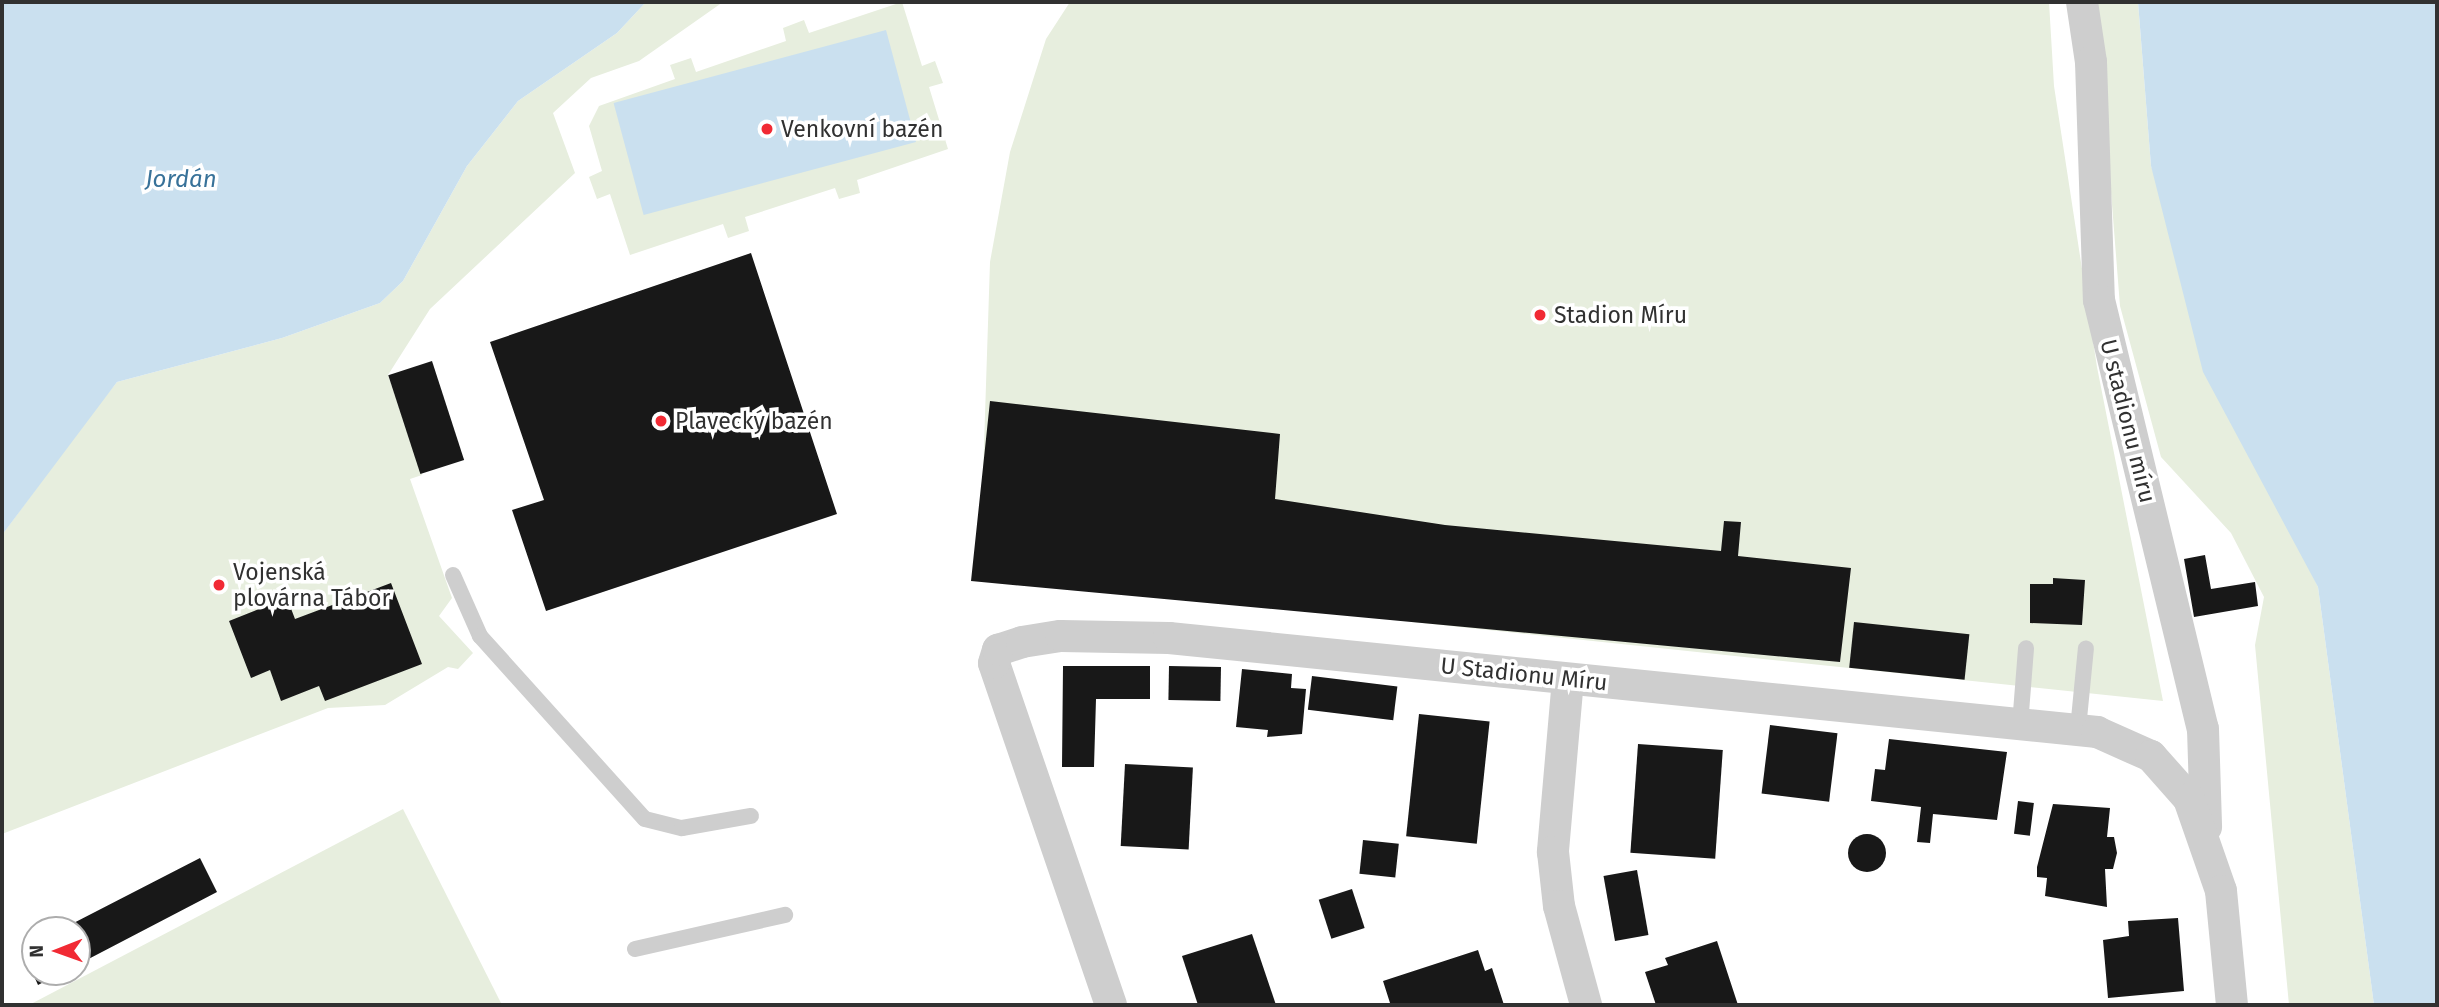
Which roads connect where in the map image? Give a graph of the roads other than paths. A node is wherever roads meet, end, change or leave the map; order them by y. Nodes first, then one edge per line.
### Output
1 (2082, 2) edge
2 (453, 575) dead end
3 (2026, 648) dead end
4 (2087, 648) dead end
5 (1568, 679) junction
6 (2020, 724) junction
7 (2078, 729) junction
8 (751, 816) dead end
9 (2206, 836) junction
10 (785, 915) dead end
11 (635, 949) dead end
12 (1111, 1005) edge
13 (1586, 1005) edge
14 (2232, 1005) edge

1 - 9 street, U stadionu míru
2 - 8 lane
3 - 6 lane
4 - 7 lane
5 - 6 street, U Stadionu Míru
5 - 12 street, U Stadionu Míru
5 - 13 street
6 - 7 street, U Stadionu Míru
7 - 9 street, U Stadionu Míru
9 - 14 street, U Stadionu Míru
10 - 11 lane

